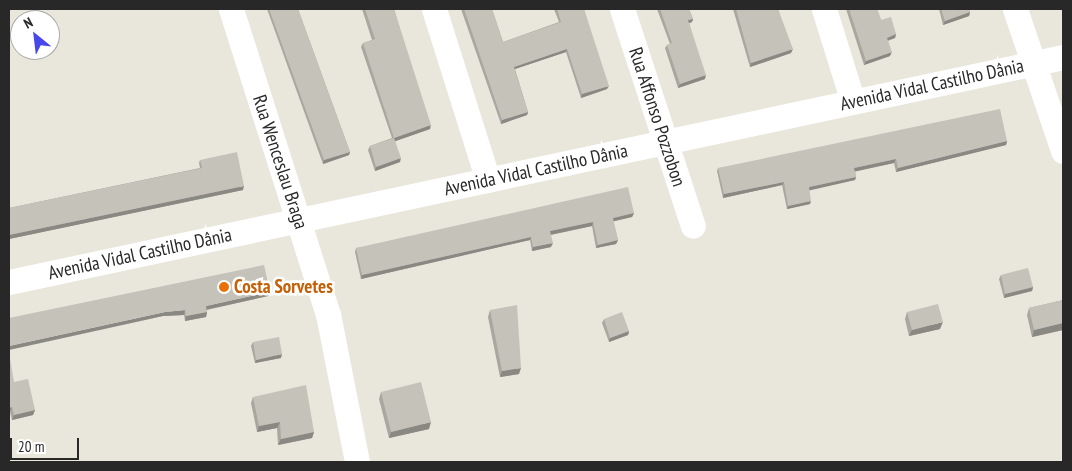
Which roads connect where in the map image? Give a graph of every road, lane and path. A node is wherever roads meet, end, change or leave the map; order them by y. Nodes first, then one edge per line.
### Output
1 (231, 9) edge
2 (434, 9) edge
3 (622, 9) edge
4 (824, 9) edge
5 (1015, 9) edge
6 (1063, 57) edge
7 (1034, 64) junction
8 (853, 102) junction
9 (666, 142) junction
10 (1063, 151) edge
11 (488, 180) junction
12 (298, 220) junction
13 (693, 226) dead end
14 (9, 282) edge
15 (357, 462) edge

1 - 12 street, Rua Wenceslau Braga
2 - 11 street
3 - 9 street, Rua Affonso Pozzobon
4 - 8 street
5 - 7 street
6 - 7 street, Avenida Vidal Castilho Dânia
7 - 8 street, Avenida Vidal Castilho Dânia
7 - 10 street
8 - 9 street, Avenida Vidal Castilho Dânia
9 - 11 street, Avenida Vidal Castilho Dânia
9 - 13 street, Rua Affonso Pozzobon
11 - 12 street, Avenida Vidal Castilho Dânia
12 - 14 street, Avenida Vidal Castilho Dânia
12 - 15 street, Rua Wenceslau Braga

